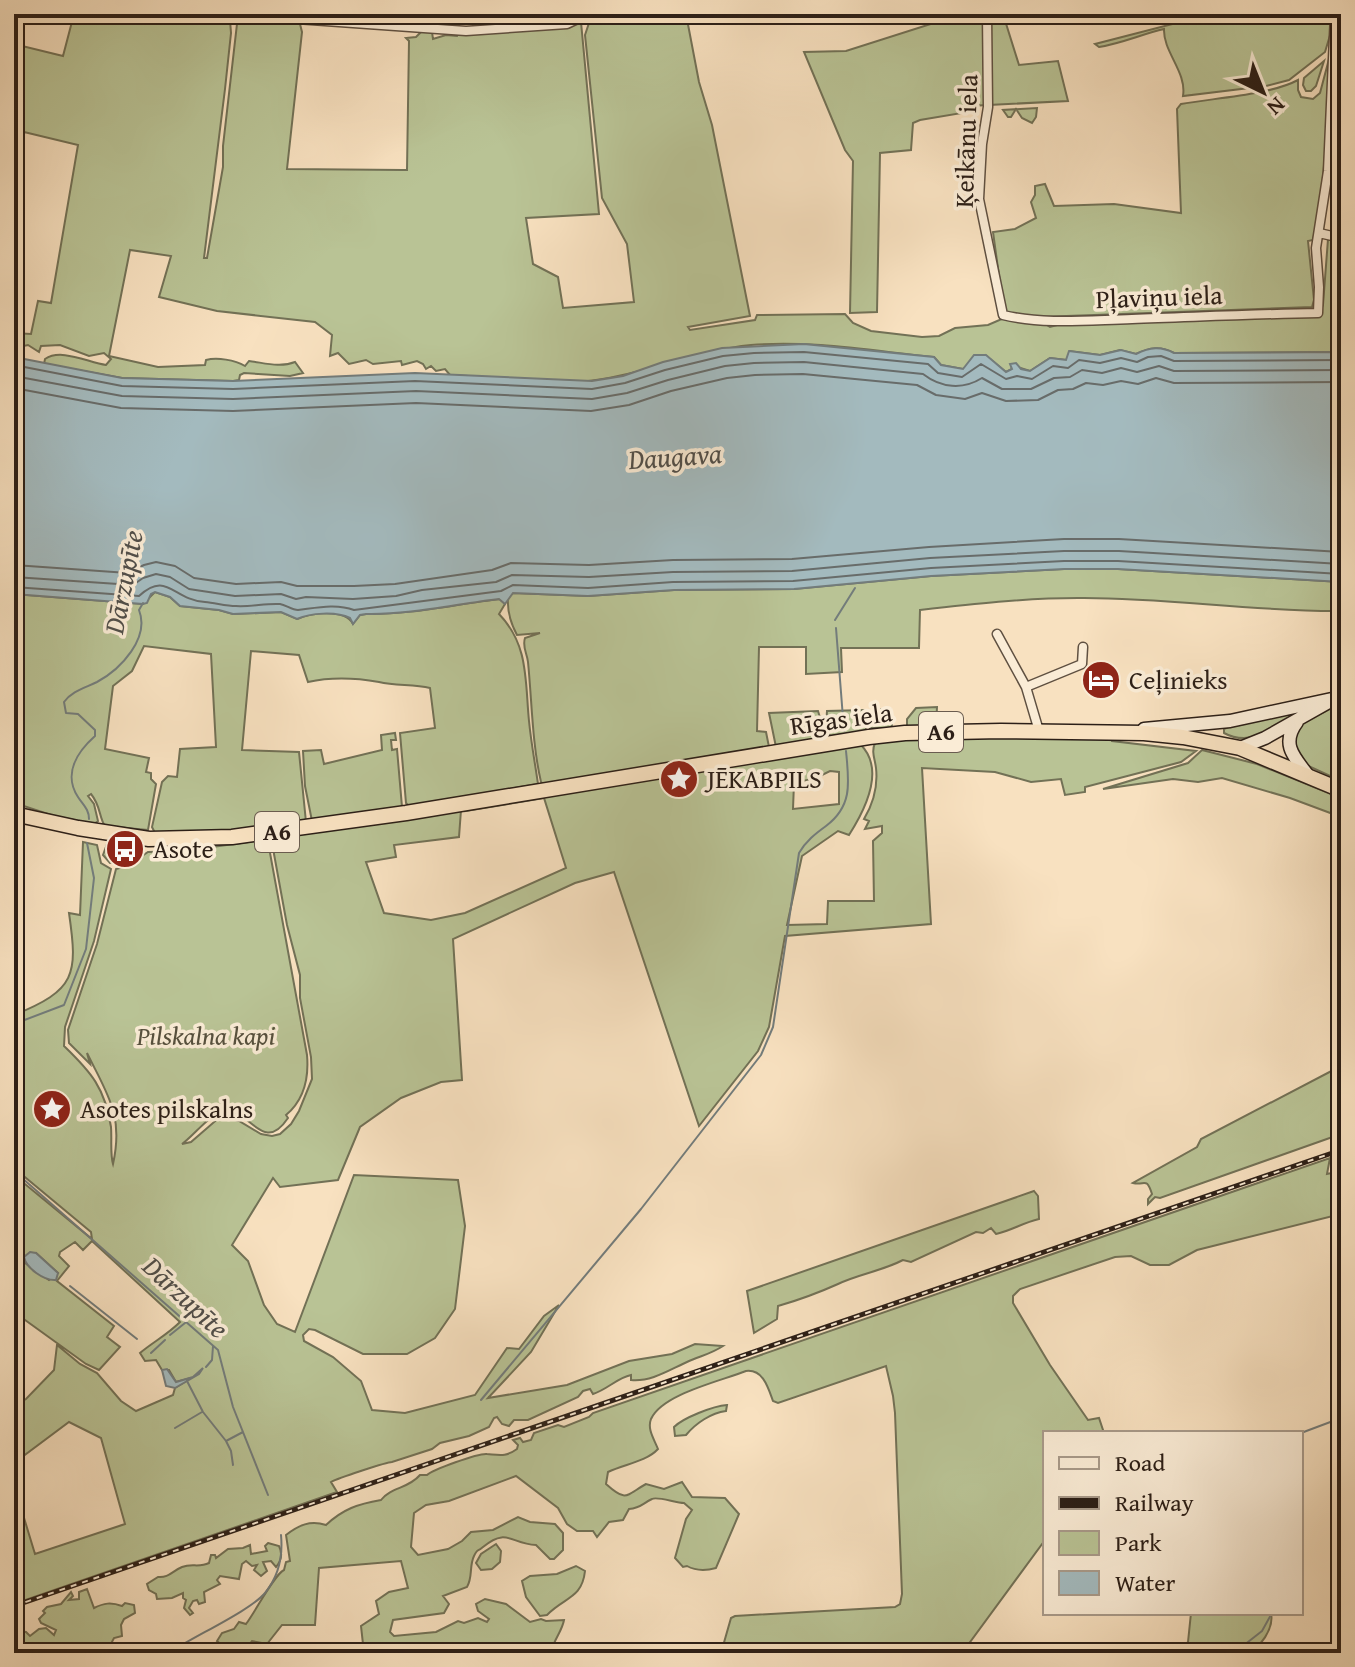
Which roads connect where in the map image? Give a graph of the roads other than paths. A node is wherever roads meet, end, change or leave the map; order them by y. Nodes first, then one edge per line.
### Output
1 (225, 14) edge
2 (588, 14) edge
3 (987, 14) edge
4 (1335, 14) edge
5 (1338, 38) edge
6 (1319, 233) junction
7 (1341, 238) edge
8 (1003, 315) joint
9 (997, 634) dead end
10 (1083, 647) dead end
11 (1026, 687) junction
12 (1339, 697) edge
13 (1300, 719) junction
14 (1230, 721) junction
15 (1039, 731) junction
16 (1129, 732) junction
17 (1220, 744) junction
18 (1240, 748) junction
19 (1307, 774) junction
20 (1341, 790) edge
21 (14, 815) edge

1 - 2 street
3 - 8 street, Ķeikānu iela
4 - 5 street
5 - 6 street
6 - 7 street
6 - 8 street, Pļaviņu iela
9 - 11 street
10 - 11 street
11 - 15 street
12 - 13 main road
12 - 14 main road, Rīgas iela
13 - 18 main road
13 - 19 main road
14 - 16 main road, Rīgas iela
14 - 17 main road
15 - 16 highway, Rīgas iela / A6
15 - 21 highway, Rīgas iela / A6
16 - 17 highway, A6
17 - 18 highway, A6
18 - 19 highway, A6
19 - 20 highway, A6

